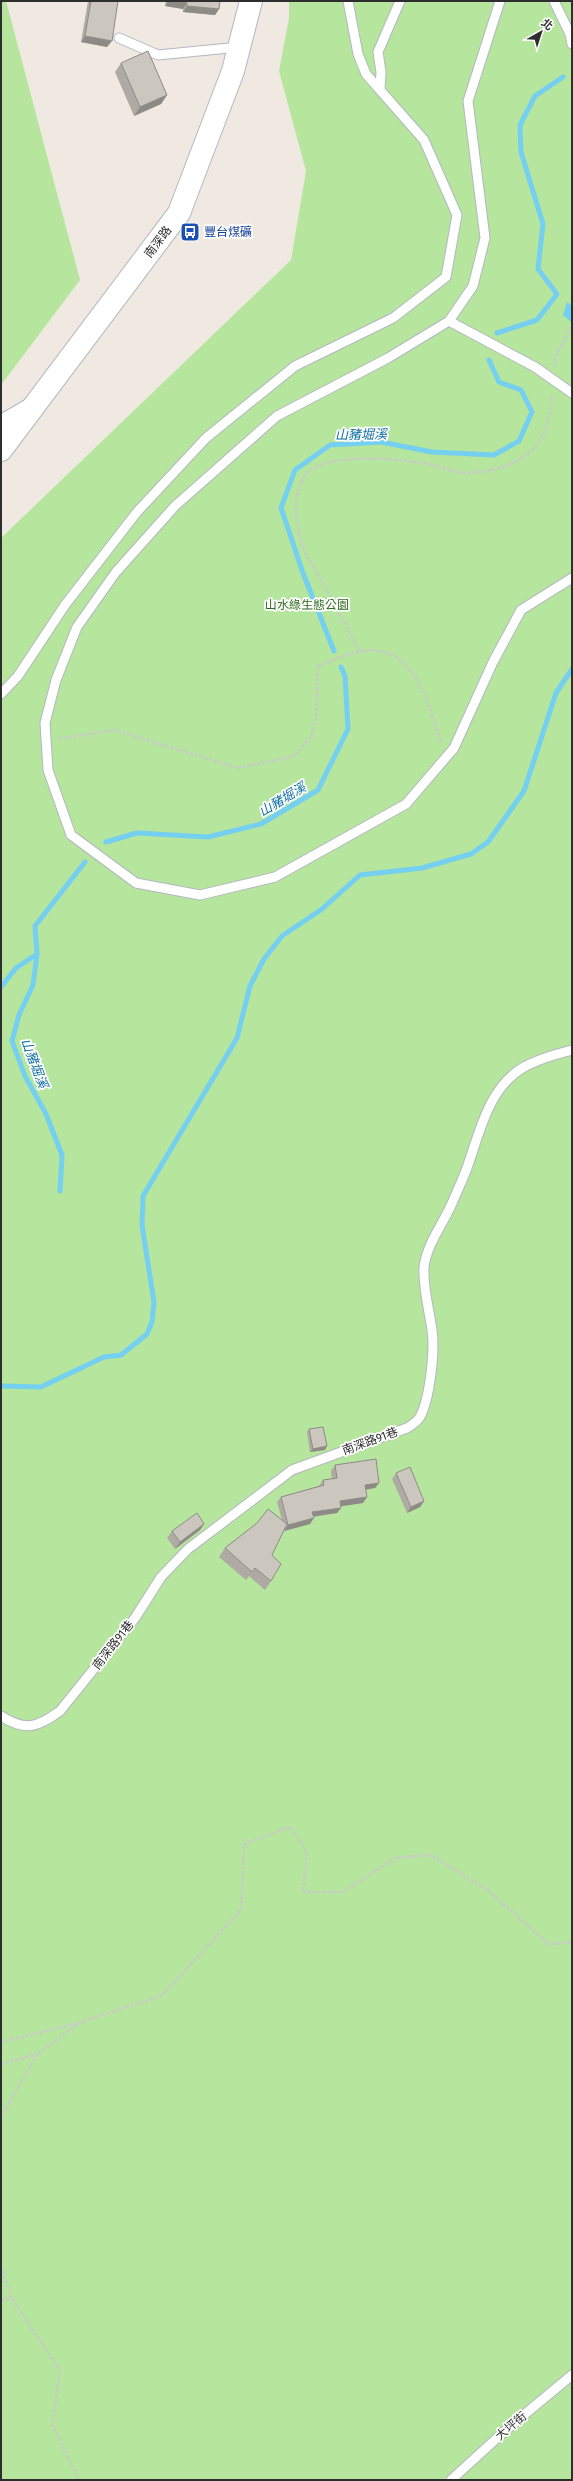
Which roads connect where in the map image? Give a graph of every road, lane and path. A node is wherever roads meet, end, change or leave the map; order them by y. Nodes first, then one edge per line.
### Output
1 (251, 1) edge
2 (348, 1) edge
3 (400, 1) edge
4 (500, 1) edge
5 (554, 1) edge
6 (119, 38) dead end
7 (572, 44) edge
8 (240, 47) junction
9 (380, 90) junction
10 (449, 321) junction
11 (572, 326) edge
12 (551, 379) junction
13 (572, 392) edge
14 (36, 404) junction
15 (1, 424) edge
16 (1, 450) edge
17 (572, 578) edge
18 (359, 651) junction
19 (1, 694) edge
20 (46, 741) junction
21 (446, 758) junction
22 (572, 1050) edge
23 (1, 1716) edge
24 (572, 1942) edge
25 (82, 2022) junction
26 (1, 2042) edge
27 (37, 2054) junction
28 (1, 2064) edge
29 (1, 2123) edge
30 (1, 2266) edge
31 (12, 2296) junction
32 (1, 2300) edge
33 (572, 2375) edge
34 (79, 2480) edge
35 (451, 2480) edge

1 - 8 main road, 南深路
2 - 9 lane
3 - 9 lane
4 - 10 lane
5 - 7 lane
6 - 8 lane
8 - 14 main road, 南深路
9 - 19 lane
10 - 12 lane
10 - 20 lane
11 - 12 path
12 - 13 lane
12 - 18 path
14 - 15 street
14 - 16 main road, 南深路
17 - 21 lane
18 - 20 path
18 - 21 path
20 - 21 lane
22 - 23 lane, 南深路91巷
24 - 25 path
25 - 26 path
25 - 27 path
27 - 28 path
27 - 29 path
30 - 31 path
31 - 32 path
31 - 34 path
33 - 35 lane, 大坪街

